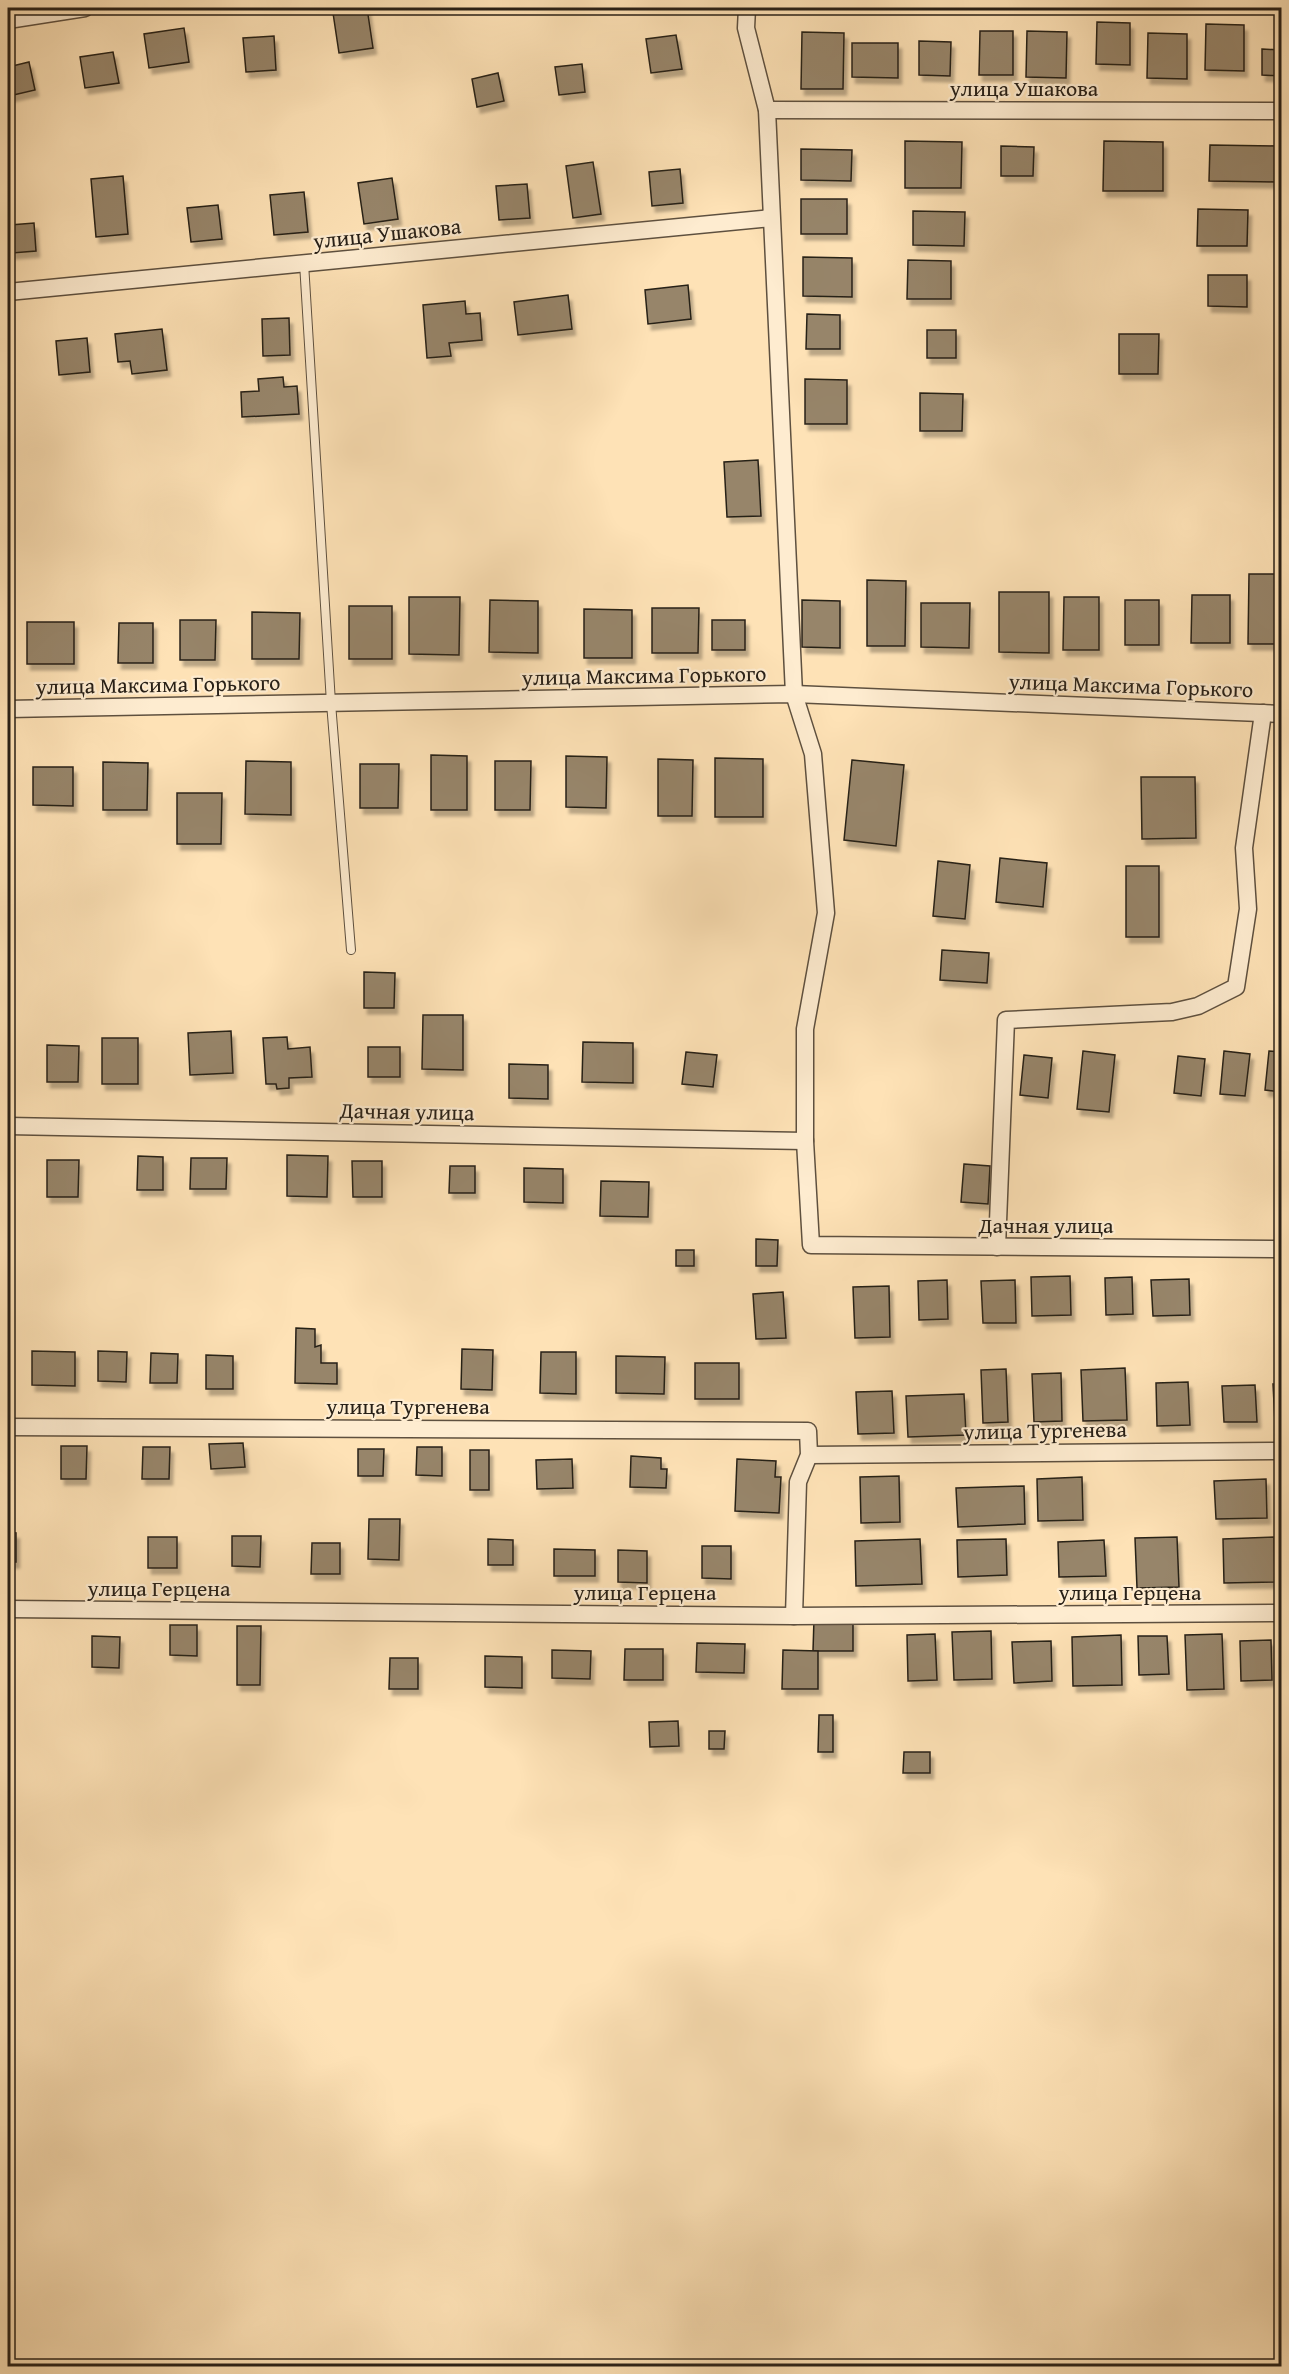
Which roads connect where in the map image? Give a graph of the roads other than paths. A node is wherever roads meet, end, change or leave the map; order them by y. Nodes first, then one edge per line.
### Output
1 (85, 8) edge
2 (747, 8) edge
3 (8, 20) edge
4 (767, 110) junction
5 (1281, 111) edge
6 (771, 218) junction
7 (304, 263) junction
8 (8, 292) edge
9 (794, 694) junction
10 (331, 703) junction
11 (8, 709) edge
12 (1263, 713) junction
13 (1281, 714) edge
14 (351, 950) dead end
15 (8, 1126) edge
16 (805, 1141) junction
17 (997, 1247) junction
18 (1281, 1249) edge
19 (8, 1427) edge
20 (1281, 1451) edge
21 (809, 1455) junction
22 (8, 1609) edge
23 (1281, 1613) edge
24 (794, 1616) junction

1 - 3 street
2 - 4 street
4 - 5 street, улица Ушакова
4 - 6 street
6 - 7 street, улица Ушакова
6 - 9 street
7 - 8 street, улица Ушакова
7 - 10 lane
9 - 10 street, улица Максима Горького
9 - 12 street, улица Максима Горького
9 - 16 street
10 - 11 street, улица Максима Горького
10 - 14 lane
12 - 13 street, улица Максима Горького
12 - 17 street
15 - 16 street, Дачная улица
16 - 17 street, Дачная улица
17 - 18 street, Дачная улица
19 - 21 street, улица Тургенева
20 - 21 street, улица Тургенева
21 - 24 street
22 - 24 street, улица Герцена
23 - 24 street, улица Герцена

